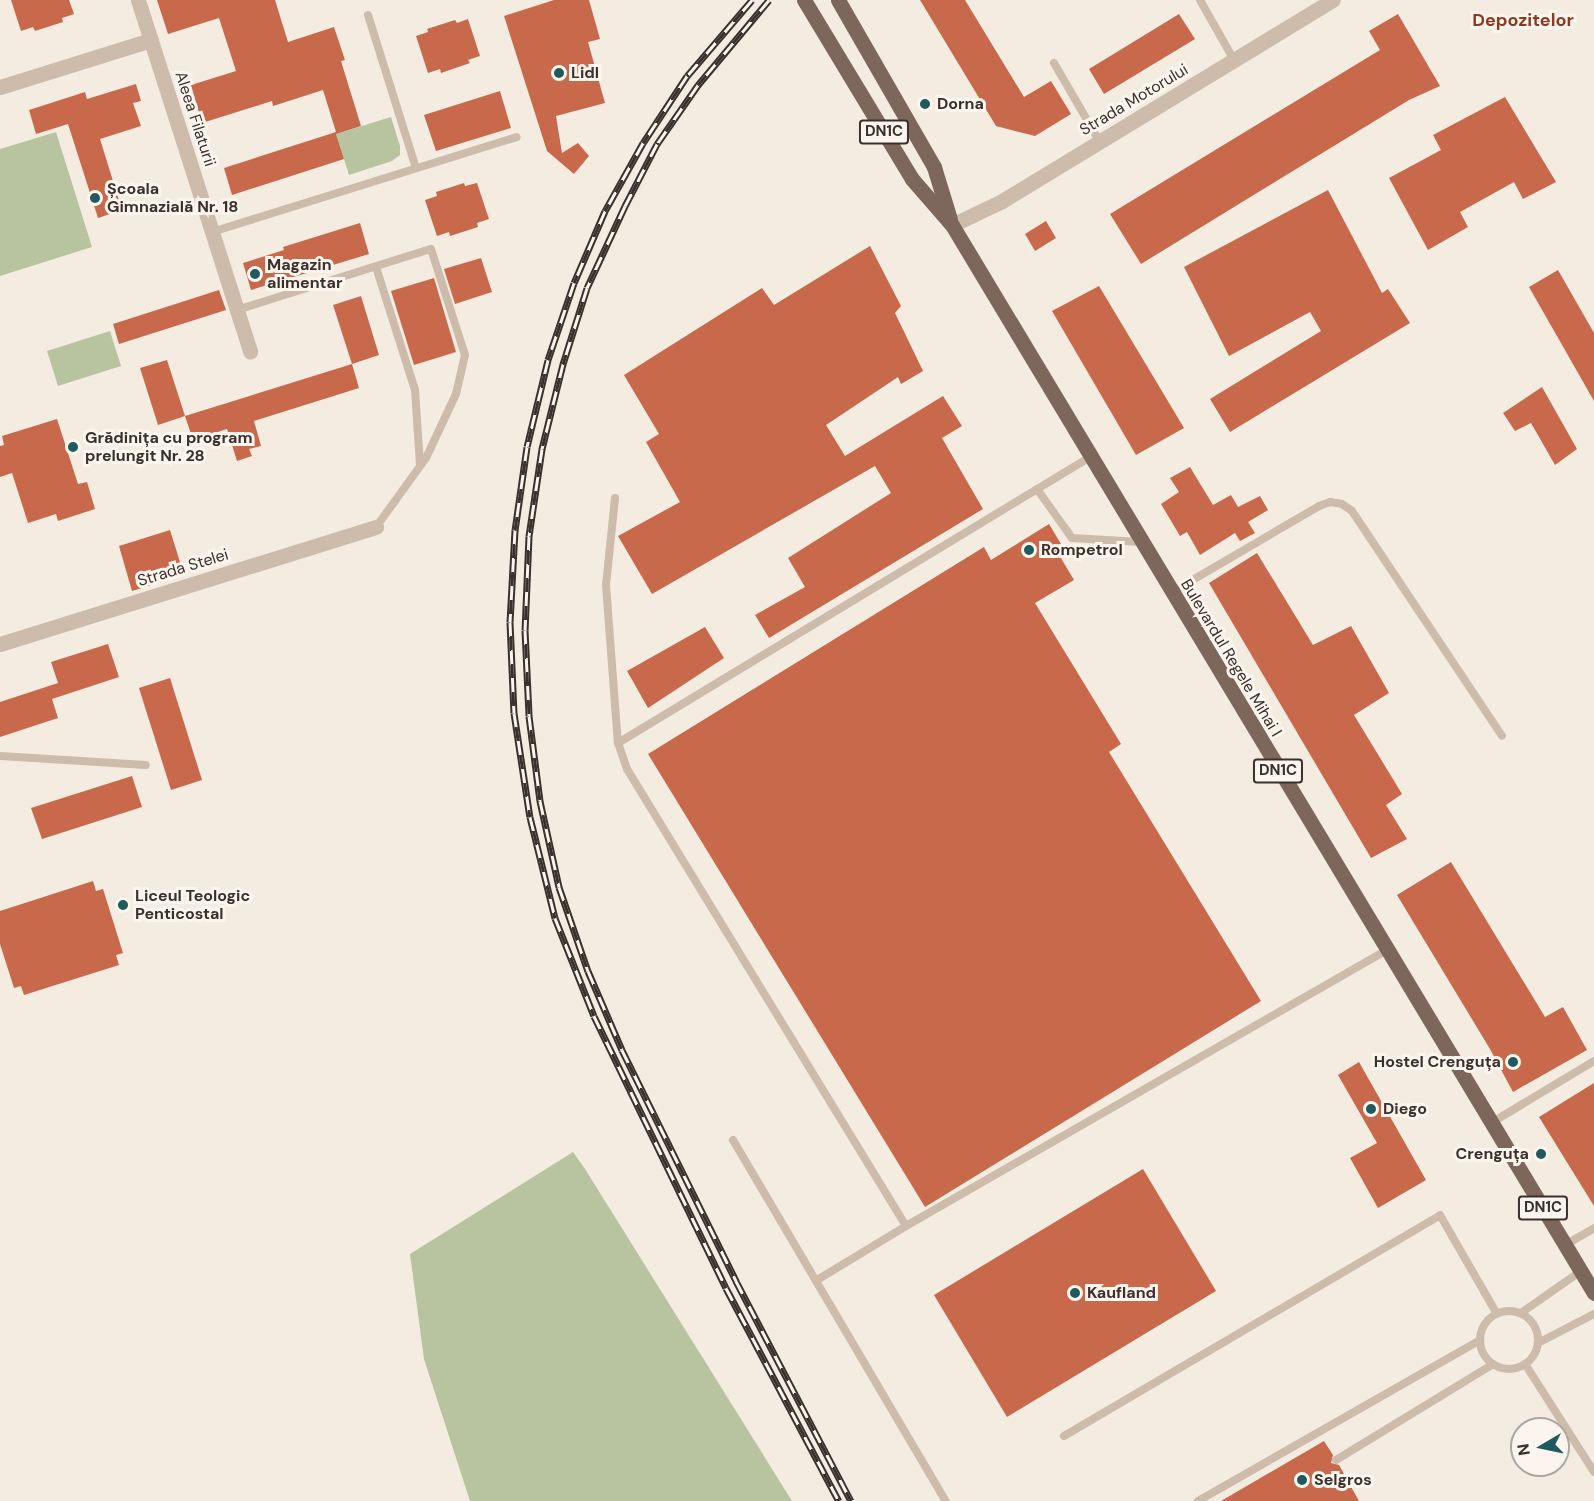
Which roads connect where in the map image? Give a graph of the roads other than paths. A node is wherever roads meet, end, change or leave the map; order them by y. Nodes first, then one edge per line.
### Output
1 (138, 0) edge
2 (804, 0) edge
3 (838, 0) edge
4 (1200, 0) edge
5 (1333, 0) edge
6 (368, 15) dead end
7 (151, 40) junction
8 (1234, 60) junction
9 (1054, 63) dead end
10 (0, 87) edge
11 (517, 137) dead end
12 (1100, 142) junction
13 (416, 168) junction
14 (952, 225) junction
15 (212, 232) junction
16 (376, 267) junction
17 (237, 310) junction
18 (250, 352) dead end
19 (1090, 457) junction
20 (420, 465) junction
21 (1037, 489) junction
22 (615, 498) dead end
23 (376, 527) joint
24 (1141, 542) junction
25 (1171, 592) junction
26 (0, 644) edge
27 (1502, 736) dead end
28 (618, 743) junction
29 (0, 756) edge
30 (146, 765) dead end
31 (1387, 950) junction
32 (1594, 1061) edge
33 (1491, 1123) junction
34 (733, 1140) dead end
35 (906, 1226) junction
36 (1594, 1228) edge
37 (1565, 1245) junction
38 (1581, 1271) junction
39 (817, 1280) junction
40 (1594, 1293) edge
41 (1521, 1313) junction
42 (1497, 1314) junction
43 (1594, 1314) edge
44 (1480, 1340) junction
45 (1538, 1343) junction
46 (1493, 1364) junction
47 (1526, 1364) junction
48 (1064, 1436) dead end
49 (1336, 1460) dead end
50 (1594, 1472) edge
51 (946, 1501) edge
52 (1198, 1501) edge

1 - 7 street, Aleea Filaturii
2 - 14 main road, Bulevardul Regele Mihai I / DN1C
3 - 14 main road, Bulevardul Regele Mihai I / DN1C
4 - 8 lane
5 - 8 street, Strada Motorului
6 - 13 lane
7 - 10 street
7 - 15 street, Aleea Filaturii
8 - 12 street, Strada Motorului
9 - 12 lane
11 - 13 lane
12 - 14 street, Strada Motorului
13 - 15 lane
14 - 19 main road, Bulevardul Regele Mihai I / DN1C
15 - 17 street, Aleea Filaturii
16 - 17 lane
16 - 20 lane
16 - 20 lane
17 - 18 street, Aleea Filaturii
19 - 21 lane
19 - 24 main road, Bulevardul Regele Mihai I / DN1C
20 - 23 lane
21 - 24 lane
21 - 28 lane
22 - 28 lane
23 - 26 street, Strada Stelei
24 - 25 main road, Bulevardul Regele Mihai I / DN1C
25 - 27 lane
25 - 31 main road, Bulevardul Regele Mihai I / DN1C
28 - 35 lane
29 - 30 lane
31 - 33 main road, Bulevardul Regele Mihai I / DN1C
31 - 35 lane
32 - 33 lane
33 - 37 main road, Bulevardul Regele Mihai I / DN1C
34 - 39 lane
35 - 39 lane
36 - 37 lane
37 - 38 main road, Bulevardul Regele Mihai I / DN1C
38 - 40 main road, Bulevardul Regele Mihai I / DN1C
38 - 41 lane
39 - 51 lane
41 - 42 lane
41 - 45 lane
42 - 44 lane
42 - 48 lane
43 - 45 lane
44 - 46 lane
44 - 52 lane
45 - 47 lane
46 - 47 lane
46 - 49 lane
47 - 50 lane

